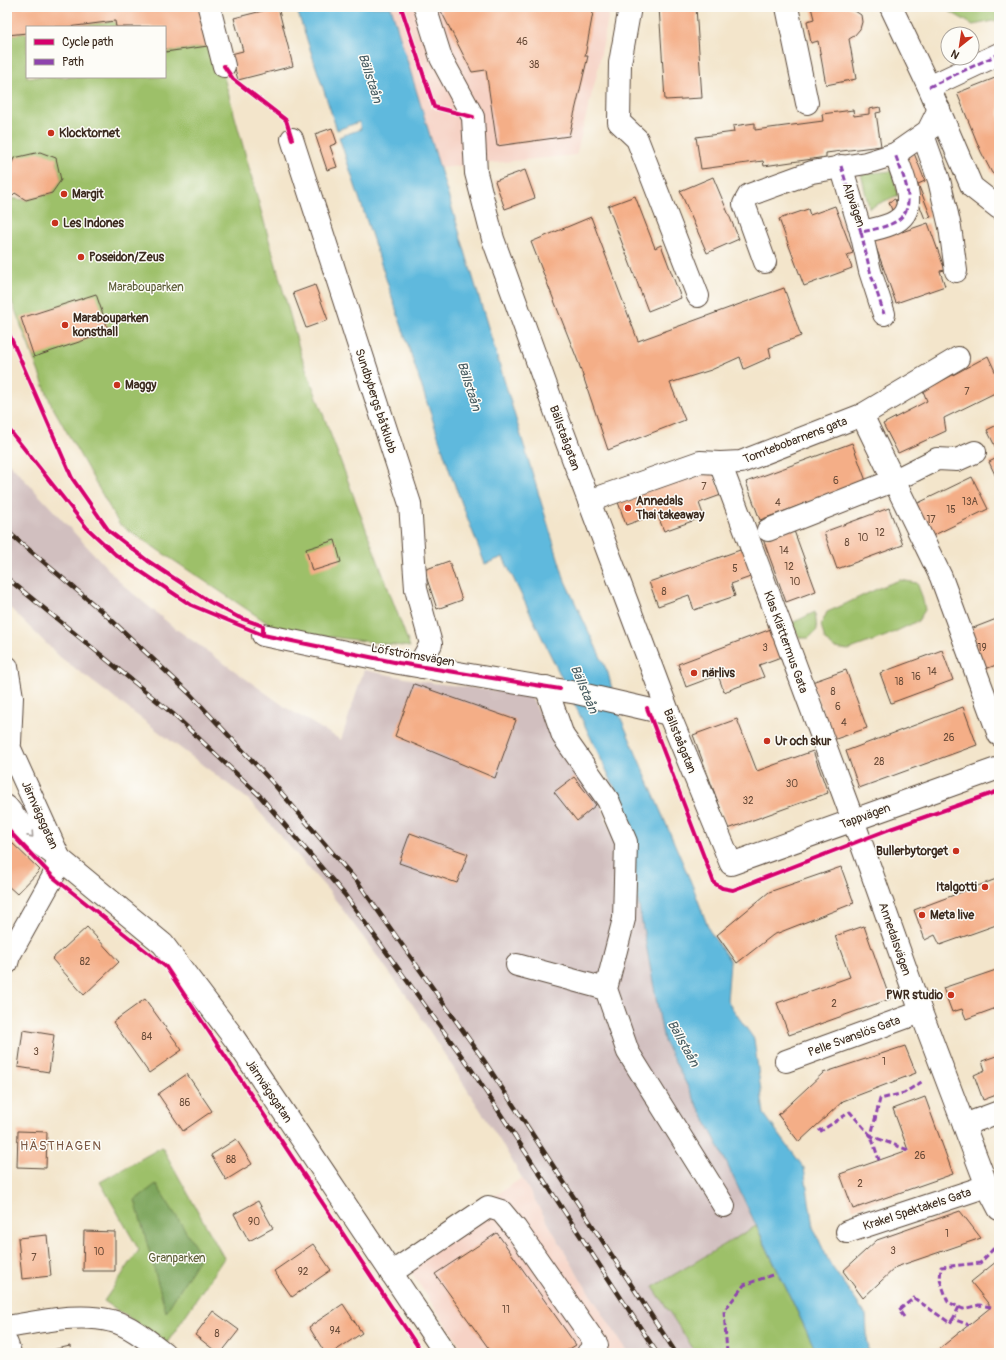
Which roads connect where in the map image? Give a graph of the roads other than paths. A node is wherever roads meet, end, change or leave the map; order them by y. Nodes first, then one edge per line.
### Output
1 (209, 7) edge
2 (425, 7) edge
3 (630, 7) edge
4 (787, 7) edge
5 (891, 7) edge
6 (999, 54) edge
7 (224, 66) dead end
8 (929, 87) junction
9 (807, 103) dead end
10 (939, 109) junction
11 (923, 135) junction
12 (292, 139) dead end
13 (896, 154) junction
14 (841, 166) junction
15 (999, 208) edge
16 (862, 232) junction
17 (765, 262) dead end
18 (956, 271) dead end
19 (698, 296) dead end
20 (884, 314) dead end
21 (958, 358) dead end
22 (862, 415) junction
23 (975, 452) dead end
24 (720, 464) junction
25 (894, 480) junction
26 (589, 501) junction
27 (768, 530) dead end
28 (263, 635) dead end
29 (7, 666) edge
30 (422, 667) junction
31 (553, 688) junction
32 (669, 714) junction
33 (999, 735) edge
34 (9, 748) edge
35 (999, 768) edge
36 (7, 807) edge
37 (853, 820) junction
38 (59, 858) junction
39 (731, 864) joint
40 (7, 963) edge
41 (516, 965) dead end
42 (606, 989) junction
43 (921, 1012) junction
44 (786, 1060) dead end
45 (999, 1112) edge
46 (964, 1125) junction
47 (987, 1186) junction
48 (724, 1206) dead end
49 (999, 1209) edge
50 (847, 1232) dead end
51 (391, 1273) junction
52 (7, 1327) edge
53 (7, 1344) edge
54 (10, 1353) edge
55 (164, 1353) edge
56 (445, 1353) edge
57 (588, 1353) edge

1 - 7 street
2 - 26 street, Bällstaågatan
3 - 19 street
4 - 9 street
5 - 8 street
6 - 8 street
8 - 10 street
10 - 11 street
10 - 15 street
11 - 13 street
11 - 18 street
12 - 30 street, Sundbybergs båtklubb
13 - 14 street
13 - 16 street, Alpvägen
14 - 16 street, Alpvägen
14 - 17 street
16 - 20 street
21 - 22 street, Tomtebobarnens gata
22 - 24 street, Tomtebobarnens gata
22 - 25 street, Tomtebobarnens gata
23 - 25 street
24 - 26 street, Tomtebobarnens gata
24 - 37 street, Klas Klättermus Gata
25 - 27 street
25 - 33 street, Tomtebobarnens gata
26 - 32 street, Bällstaågatan
28 - 30 street, Löfströmsvägen
29 - 34 street
30 - 31 street, Löfströmsvägen
31 - 32 street, Löfströmsvägen
31 - 42 street
32 - 39 street, Bällstaågatan
34 - 38 street, Järnvägsgatan
35 - 37 street, Tappvägen
36 -> 38 street, Järnvägsgatan
37 - 39 street, Tappvägen
37 - 43 street, Annedalsvägen
38 - 40 street
38 - 51 street, Järnvägsgatan
41 - 42 street
42 - 48 street
43 - 44 street, Pelle Svanslös Gata
43 - 46 street, Annedalsvägen
45 - 46 street
46 - 47 street, Annedalsvägen
47 - 49 street, Annedalsvägen
47 - 50 street, Krakel Spektakels Gata
51 - 56 street, Järnvägsgatan
51 - 57 street
52 - 55 street
53 - 54 street

